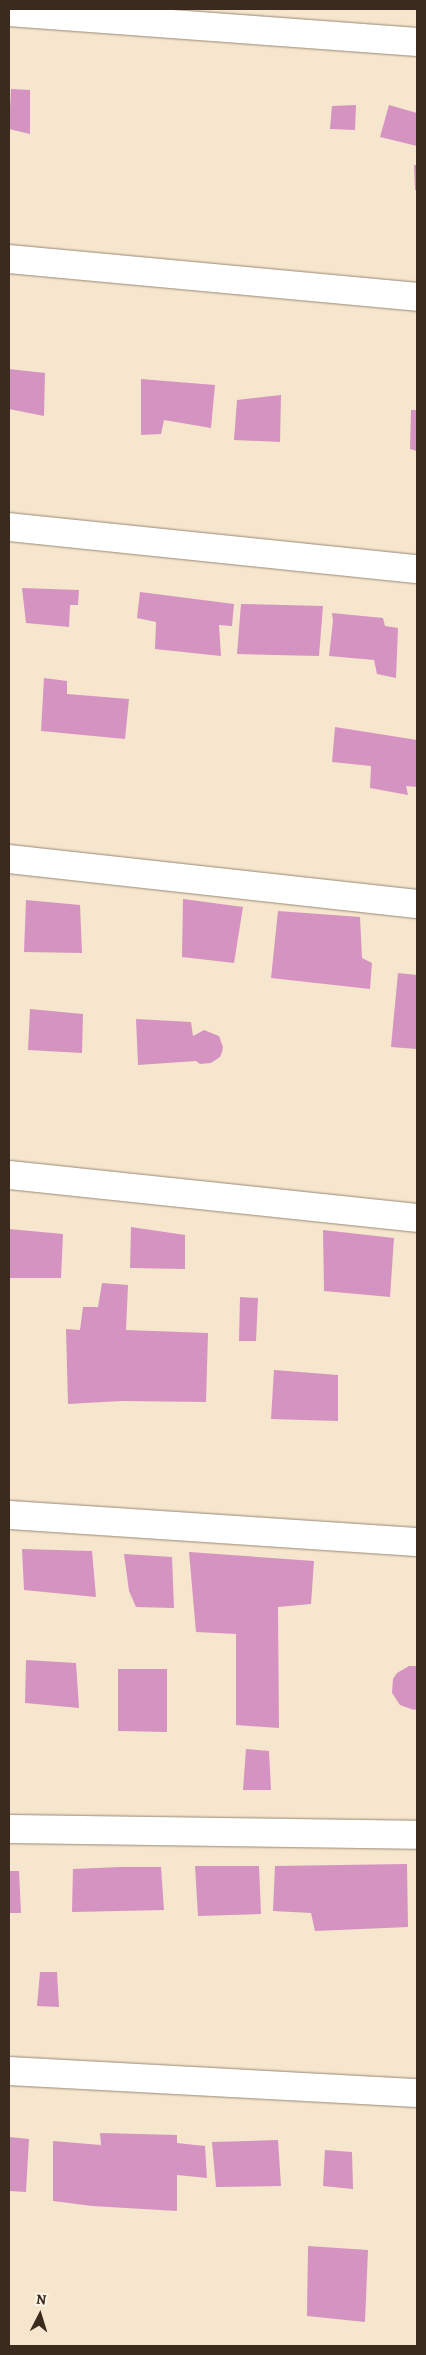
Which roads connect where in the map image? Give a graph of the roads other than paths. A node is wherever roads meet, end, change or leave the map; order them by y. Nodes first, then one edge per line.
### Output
1 (9, 12) edge
2 (417, 42) edge
3 (9, 259) edge
4 (417, 297) edge
5 (9, 527) edge
6 (417, 569) edge
7 (9, 859) edge
8 (417, 904) edge
9 (9, 1175) edge
10 (417, 1218) edge
11 (9, 1515) edge
12 (417, 1542) edge
13 (9, 1829) edge
14 (417, 1835) edge
15 (9, 2071) edge
16 (417, 2093) edge

1 - 2 street
3 - 4 street
5 - 6 street
7 - 8 street
9 - 10 street
11 - 12 street
13 - 14 street
15 - 16 street

